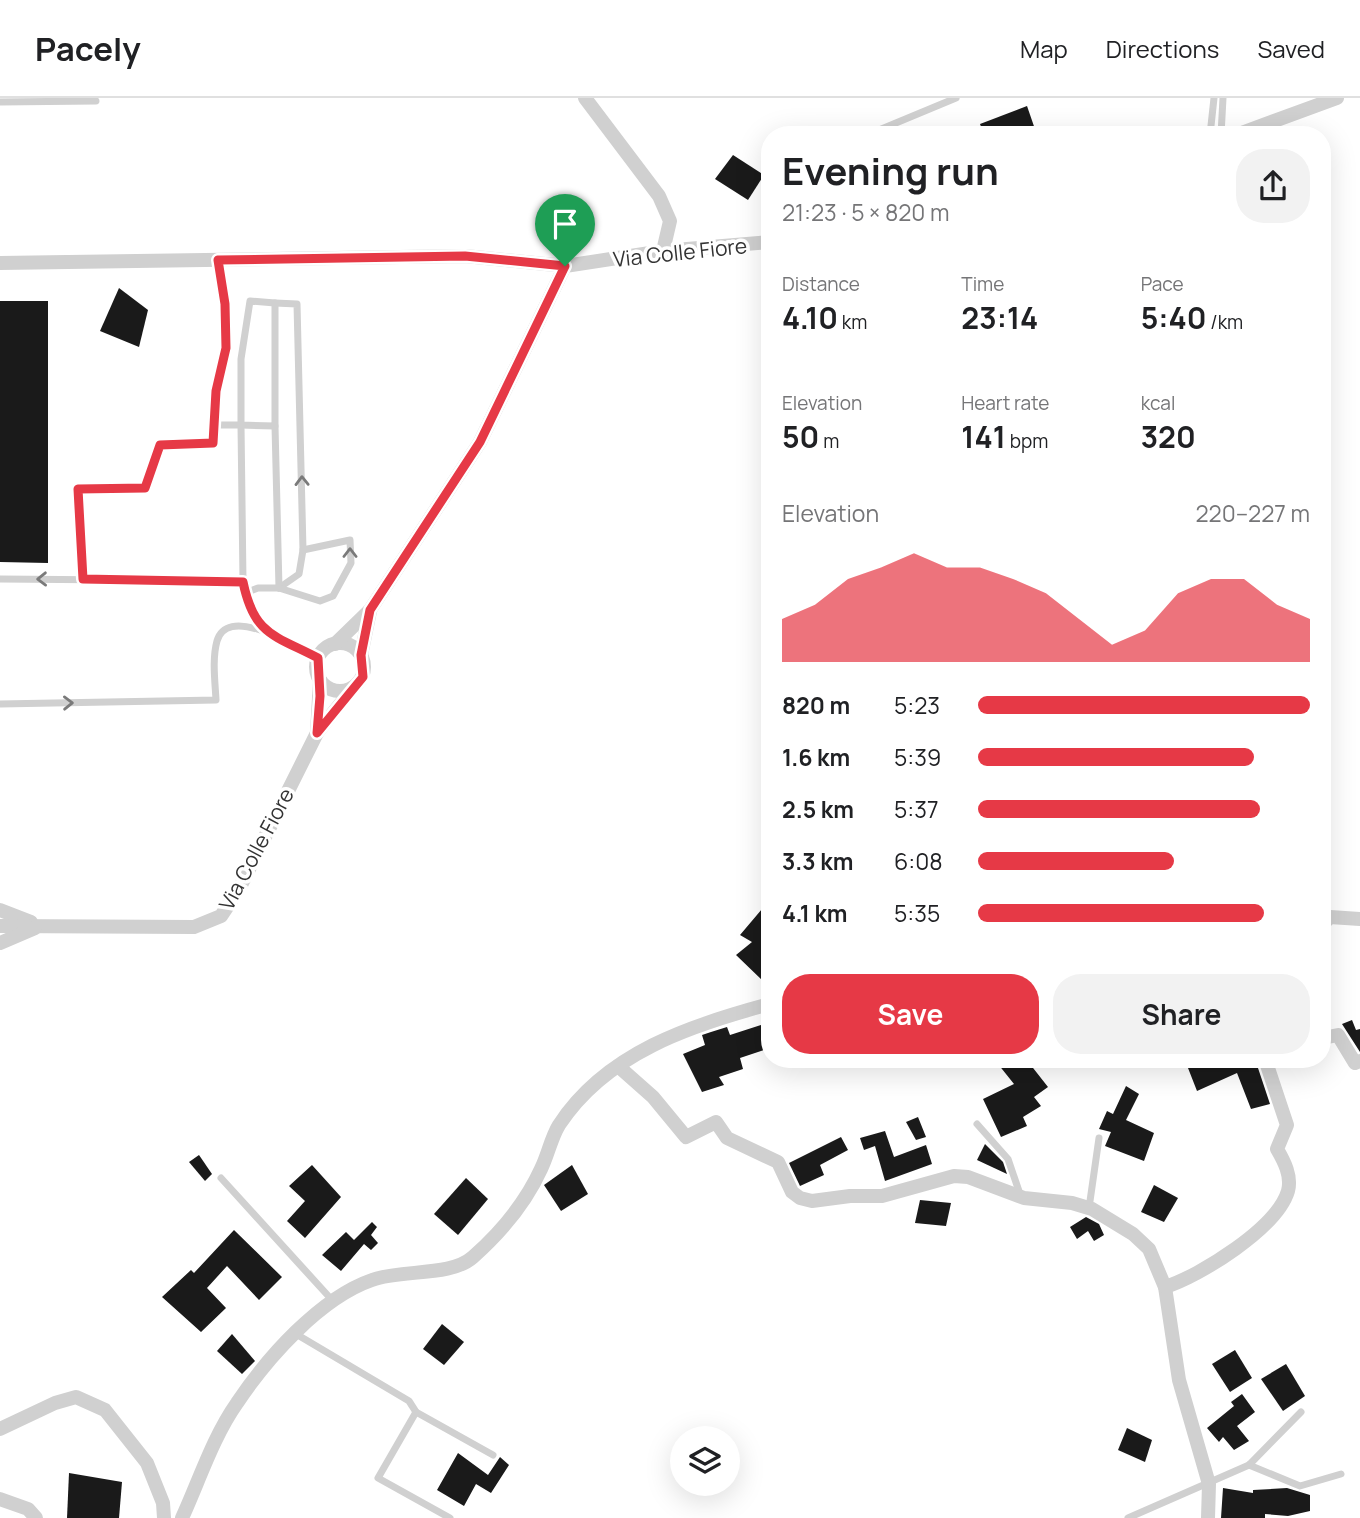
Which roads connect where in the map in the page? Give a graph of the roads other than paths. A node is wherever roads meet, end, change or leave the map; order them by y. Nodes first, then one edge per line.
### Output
1 (585, 98) edge
2 (956, 98) edge
3 (1214, 98) edge
4 (1223, 98) edge
5 (1337, 98) edge
6 (96, 101) dead end
7 (1324, 101) edge
8 (0, 102) edge
9 (889, 126) edge
10 (1211, 126) edge
11 (1221, 126) edge
12 (1259, 126) edge
13 (761, 243) edge
14 (663, 251) junction
15 (218, 260) junction
16 (0, 263) edge
17 (565, 266) junction
18 (275, 303) junction
19 (213, 425) junction
20 (241, 425) junction
21 (275, 426) junction
22 (303, 550) junction
23 (0, 579) edge
24 (83, 579) junction
25 (243, 582) junction
26 (279, 588) junction
27 (245, 593) junction
28 (370, 610) junction
29 (262, 629) junction
30 (335, 644) junction
31 (361, 655) junction
32 (318, 658) junction
33 (320, 680) junction
34 (353, 688) junction
35 (0, 704) edge
36 (317, 733) junction
37 (0, 910) edge
38 (1331, 917) edge
39 (1360, 919) edge
40 (0, 926) edge
41 (39, 926) junction
42 (0, 943) edge
43 (761, 1007) edge
44 (1331, 1036) edge
45 (1360, 1061) edge
46 (618, 1066) junction
47 (1268, 1068) edge
48 (977, 1124) dead end
49 (1099, 1138) dead end
50 (221, 1178) dead end
51 (1021, 1197) junction
52 (1089, 1208) junction
53 (1165, 1287) junction
54 (332, 1300) junction
55 (296, 1334) junction
56 (416, 1412) junction
57 (1301, 1412) dead end
58 (0, 1429) edge
59 (493, 1454) dead end
60 (1249, 1465) junction
61 (1341, 1474) dead end
62 (1209, 1484) junction
63 (0, 1499) edge
64 (36, 1518) edge
65 (164, 1518) edge
66 (182, 1518) edge
67 (450, 1518) edge
68 (1128, 1518) edge
69 (1208, 1518) edge

1 - 14 street
2 - 9 lane
3 - 10 lane
4 - 11 lane
5 - 7 street
6 - 8 lane
7 - 12 street
13 - 14 street, Via Colle Fiore
14 - 17 street, Via Colle Fiore
15 - 16 street, Via Colle Fiore
15 - 17 street, Via Colle Fiore
15 - 19 lane
17 - 28 street
18 - 20 lane
18 - 21 lane
22 -> 18 lane
19 - 20 lane
19 - 24 lane
20 - 21 lane
20 - 25 lane
21 - 26 lane
22 - 26 lane
26 -> 22 lane
24 -> 23 lane
24 - 25 lane
25 - 27 lane
26 - 27 lane
27 - 29 lane
28 - 30 street
28 - 31 street
29 - 32 lane
35 -> 29 lane
30 - 31 street
30 - 32 street
31 - 34 street
32 - 33 street
33 - 34 street
33 - 36 street, Via Colle Fiore
34 - 36 street, Via Colle Fiore
36 - 41 street, Via Colle Fiore
37 - 41 street
38 - 39 street
40 - 41 street, Via Colle Fiore
41 - 42 street
43 - 46 street
44 - 45 street
46 - 51 street
46 - 54 street
47 - 53 street
48 - 51 lane
49 - 52 lane
50 - 54 lane
51 - 52 street
52 - 53 street
53 - 62 street
54 - 55 street
55 - 56 lane
55 - 66 street
56 - 59 lane
56 - 67 lane
57 - 60 lane
58 - 65 street
60 - 61 lane
60 - 62 lane
62 - 68 lane
62 - 69 street
63 - 64 street

